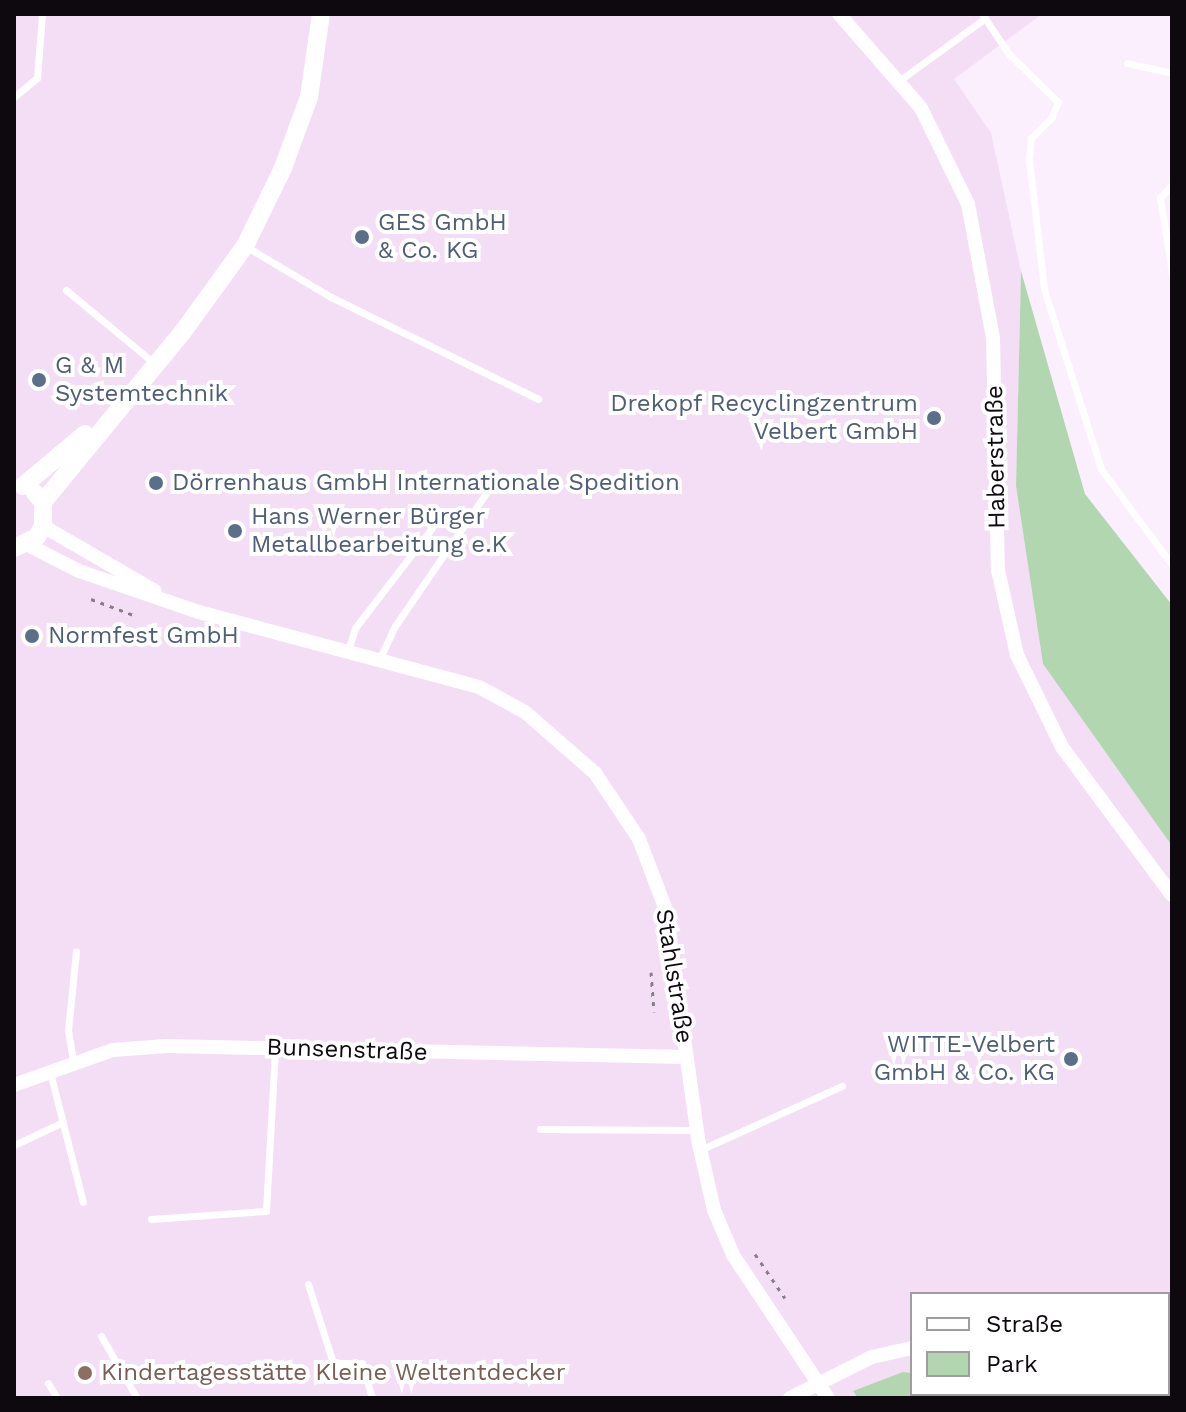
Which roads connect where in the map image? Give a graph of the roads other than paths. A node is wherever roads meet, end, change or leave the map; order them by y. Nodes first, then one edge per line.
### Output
1 (42, 14) edge
2 (321, 14) edge
3 (839, 14) edge
4 (983, 17) edge
5 (1127, 63) dead end
6 (1172, 73) edge
7 (900, 80) junction
8 (14, 97) edge
9 (1172, 185) edge
10 (245, 246) junction
11 (1172, 273) edge
12 (66, 290) dead end
13 (155, 364) junction
14 (140, 382) junction
15 (538, 399) dead end
16 (19, 485) edge
17 (486, 493) dead end
18 (43, 502) junction
19 (43, 526) junction
20 (432, 528) dead end
21 (20, 546) edge
22 (1172, 565) edge
23 (180, 604) junction
24 (348, 651) junction
25 (380, 658) junction
26 (1172, 895) edge
27 (76, 951) dead end
28 (275, 1048) junction
29 (687, 1057) junction
30 (73, 1061) junction
31 (50, 1069) junction
32 (14, 1085) edge
33 (842, 1086) dead end
34 (63, 1122) junction
35 (540, 1129) dead end
36 (697, 1130) junction
37 (14, 1145) edge
38 (700, 1150) junction
39 (83, 1202) dead end
40 (151, 1219) dead end
41 (308, 1284) dead end
42 (101, 1336) dead end
43 (910, 1348) edge
44 (816, 1381) junction
45 (48, 1383) dead end
46 (57, 1398) edge
47 (137, 1398) edge
48 (372, 1398) edge
49 (790, 1398) edge
50 (828, 1398) edge

1 - 8 lane
2 - 10 street
3 - 7 street, Haberstraße
4 - 7 lane
4 - 22 lane
5 - 6 lane
7 - 26 street, Haberstraße
9 - 11 lane
10 - 13 street
10 - 15 lane
12 - 13 lane
13 - 14 street
14 - 16 street
14 - 18 street
16 - 18 street
17 - 25 lane
18 - 19 street
19 - 21 street
19 - 23 street, Stahlstraße
20 - 24 lane
21 - 23 street, Stahlstraße
23 - 24 street, Stahlstraße
24 - 25 street, Stahlstraße
25 - 29 street, Stahlstraße
27 - 30 lane
28 - 29 street, Bunsenstraße
28 - 30 street, Bunsenstraße
28 - 40 lane
29 - 36 street, Stahlstraße
30 - 31 street, Bunsenstraße
31 - 32 street, Bunsenstraße
31 - 34 lane
33 - 38 lane
34 - 37 lane
34 - 39 lane
35 - 36 lane
36 - 38 street, Stahlstraße
38 - 44 street, Stahlstraße
41 - 48 lane
42 - 47 lane
43 - 44 street
44 - 49 street
44 - 50 street, Stahlstraße
45 - 46 lane

